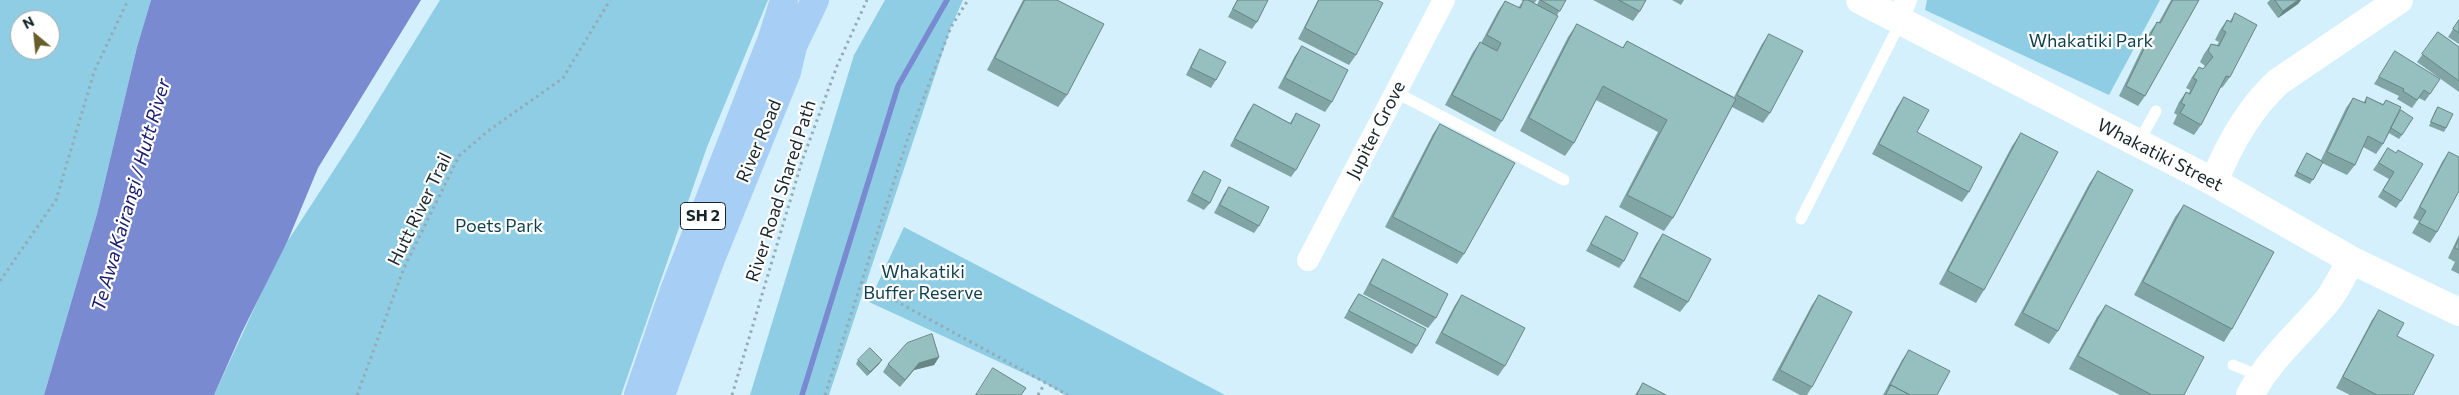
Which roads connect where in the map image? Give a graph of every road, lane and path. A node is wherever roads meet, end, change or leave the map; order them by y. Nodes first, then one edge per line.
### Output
1 (128, 0) edge
2 (610, 0) edge
3 (784, 0) edge
4 (795, 0) edge
5 (815, 0) edge
6 (827, 0) edge
7 (867, 0) edge
8 (968, 0) edge
9 (1444, 0) edge
10 (1860, 0) edge
11 (2399, 0) edge
12 (1901, 14) edge
13 (772, 38) junction
14 (788, 72) junction
15 (1395, 92) junction
16 (2156, 111) dead end
17 (2138, 143) junction
18 (1564, 180) dead end
19 (2214, 182) junction
20 (1801, 219) dead end
21 (1308, 260) dead end
22 (2351, 260) junction
23 (0, 280) edge
24 (861, 282) junction
25 (2459, 312) edge
26 (2233, 365) dead end
27 (1045, 383) junction
28 (2255, 386) edge
29 (357, 395) edge
30 (638, 395) edge
31 (661, 395) edge
32 (732, 395) edge
33 (825, 395) edge
34 (1038, 395) edge
35 (1068, 395) edge

1 - 23 path
2 - 29 path, Hutt River Trail
3 - 13 highway, River Road / SH 2
4 - 13 highway
5 - 14 highway, River Road / SH 2
6 - 14 highway
7 - 32 path, River Road Shared Path
8 - 24 path
9 - 15 street, Jupiter Grove
10 - 12 street, Whakatiki Street
11 - 19 street
12 - 17 street, Whakatiki Street
12 - 20 lane
13 - 30 highway, River Road / SH 2
14 - 31 highway, River Road / SH 2
15 - 18 lane
15 - 21 street, Jupiter Grove
16 - 17 lane
17 - 19 street, Whakatiki Street
19 - 22 street, Whakatiki Street
22 - 25 street, Whakatiki Street
22 - 28 street
24 - 27 path
24 - 33 path
26 - 28 lane
27 - 34 path
27 - 35 path

